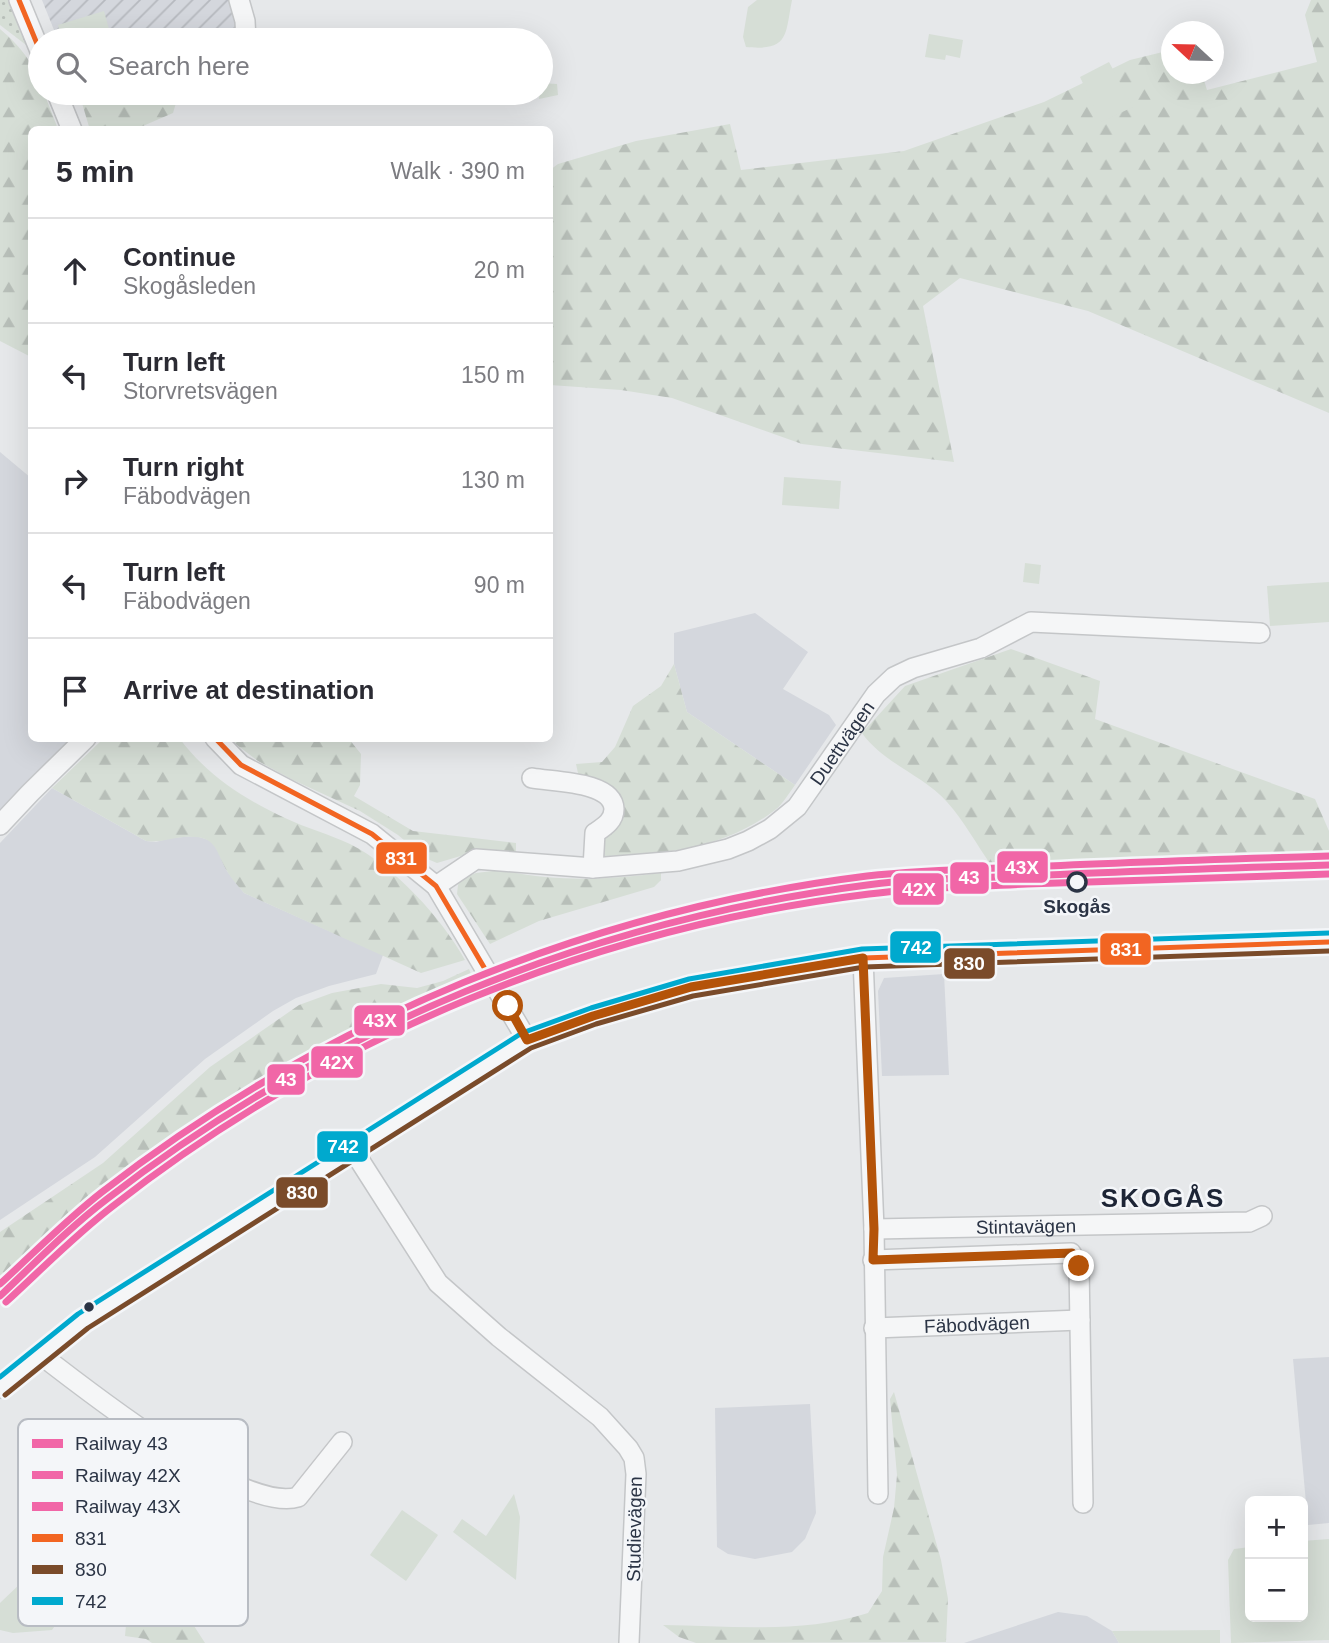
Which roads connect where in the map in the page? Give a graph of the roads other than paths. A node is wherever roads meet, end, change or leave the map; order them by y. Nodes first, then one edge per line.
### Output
1 (19, 0) edge
2 (239, 0) edge
3 (31, 28) edge
4 (245, 28) edge
5 (62, 105) edge
6 (70, 126) edge
7 (1260, 633) dead end
8 (82, 742) edge
9 (219, 742) edge
10 (532, 778) dead end
11 (0, 825) edge
12 (593, 868) junction
13 (436, 886) junction
14 (1329, 942) edge
15 (863, 958) junction
16 (527, 1040) junction
17 (353, 1150) junction
18 (1262, 1216) dead end
19 (874, 1229) junction
20 (873, 1260) junction
21 (1080, 1320) junction
22 (874, 1328) junction
23 (41, 1355) junction
24 (0, 1388) edge
25 (126, 1419) edge
26 (342, 1442) dead end
27 (248, 1490) edge
28 (877, 1494) dead end
29 (1083, 1503) dead end
30 (629, 1643) edge

1 - 3 street
2 - 4 street
5 - 6 street
7 - 12 street, Duettvägen
8 - 11 street
9 - 13 street
10 - 12 street
12 - 13 street, Duettvägen
13 - 16 street
14 - 15 street
15 - 16 street
15 - 19 street
16 - 17 street
17 - 23 street
17 - 30 street, Studievägen
18 - 19 street, Stintavägen
19 - 20 street
20 - 21 street
20 - 22 street
21 - 22 street, Fäbodvägen
21 - 29 street
22 - 28 street
23 - 24 street
23 - 25 street
26 - 27 street

